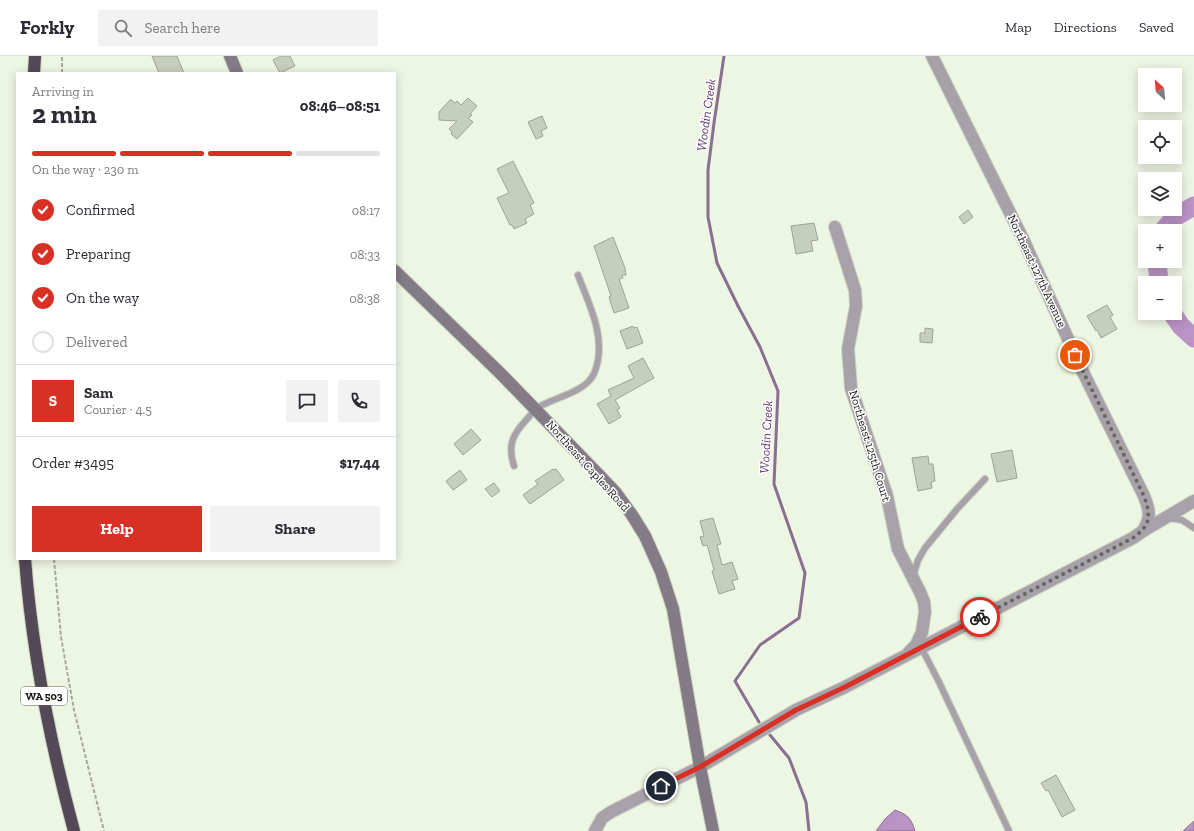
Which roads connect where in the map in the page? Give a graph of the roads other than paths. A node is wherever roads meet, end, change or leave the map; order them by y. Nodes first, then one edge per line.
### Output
1 (35, 56) edge
2 (230, 56) edge
3 (932, 56) edge
4 (34, 72) edge
5 (237, 72) edge
6 (835, 227) dead end
7 (396, 272) edge
8 (578, 275) dead end
9 (536, 408) junction
10 (514, 466) dead end
11 (985, 479) dead end
12 (1194, 502) edge
13 (1167, 518) junction
14 (1194, 528) edge
15 (1143, 531) junction
16 (25, 560) edge
17 (913, 578) junction
18 (921, 647) junction
19 (905, 655) junction
20 (700, 767) junction
21 (74, 831) edge
22 (595, 831) edge
23 (713, 831) edge
24 (1009, 831) edge

1 - 4 highway
2 - 5 main road
3 - 15 street, Northeast 127th Avenue
6 - 17 street, Northeast 125th Court
7 - 9 main road, Northeast Caples Road
8 - 9 lane
9 - 10 lane
9 - 20 main road, Northeast Caples Road
11 - 17 lane
12 - 13 street
13 - 14 lane
13 - 15 street
15 - 18 street
16 - 21 highway, WA 503
17 - 19 street, Northeast 125th Court
18 - 19 street
18 - 24 lane
19 - 20 street
20 - 22 street
20 - 23 main road, Northeast Caples Road

